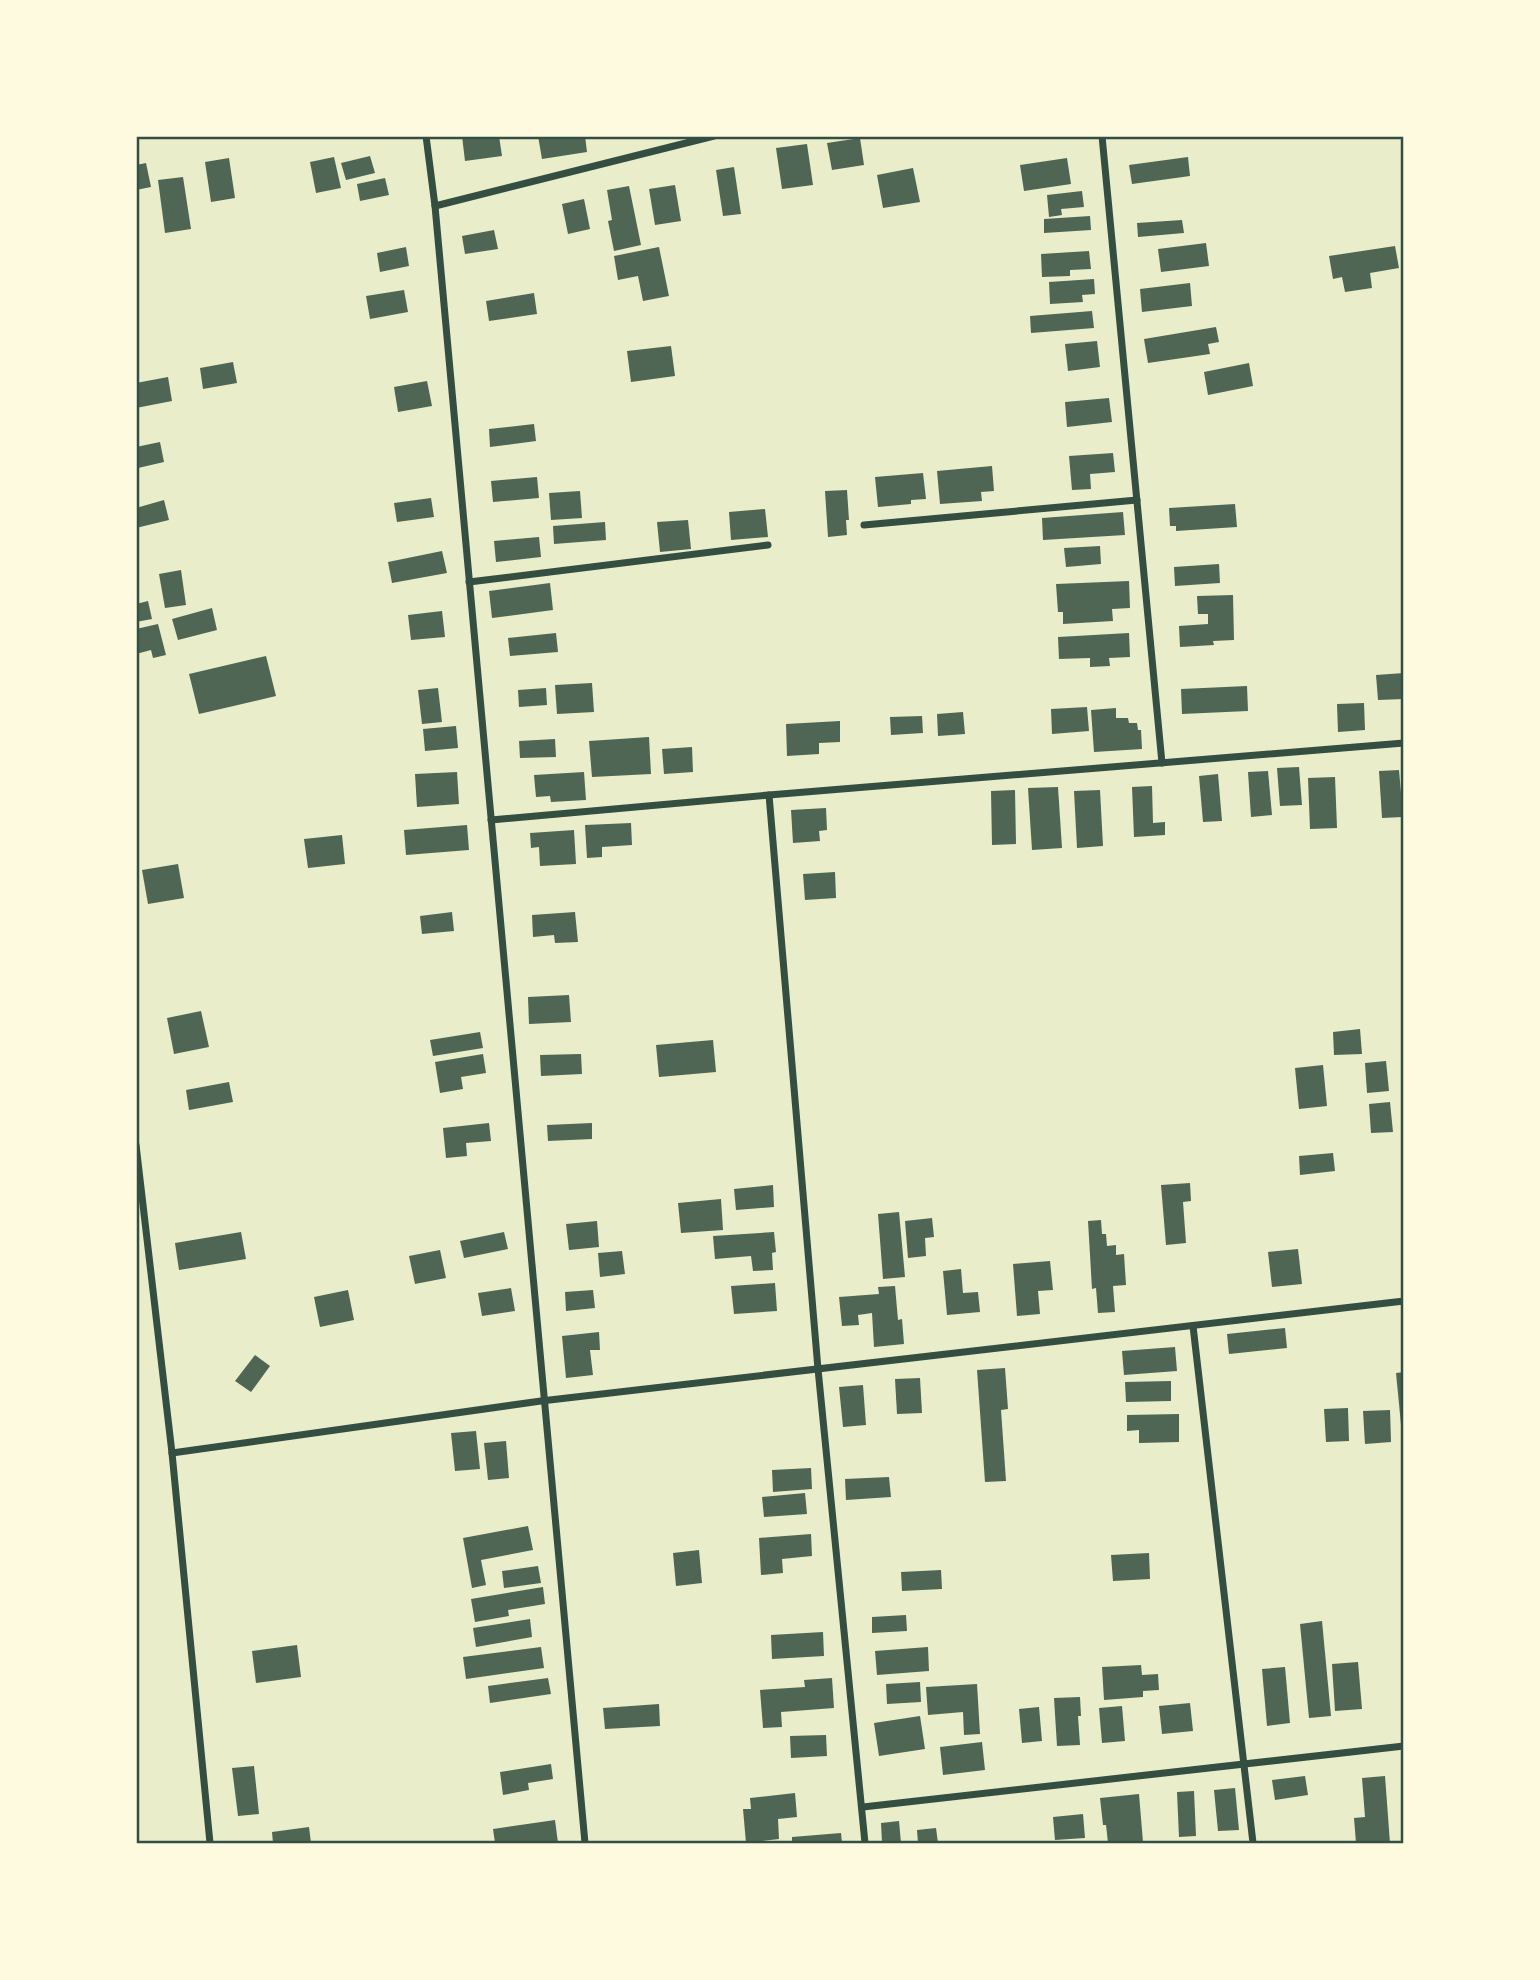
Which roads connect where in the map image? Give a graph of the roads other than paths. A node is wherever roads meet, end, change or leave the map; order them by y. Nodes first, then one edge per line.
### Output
1 (426, 136) edge
2 (714, 136) edge
3 (1102, 136) edge
4 (435, 206) junction
5 (1137, 500) junction
6 (864, 525) dead end
7 (768, 545) dead end
8 (469, 582) junction
9 (1404, 743) edge
10 (1162, 763) junction
11 (769, 795) junction
12 (491, 820) junction
13 (136, 1145) edge
14 (1404, 1301) edge
15 (1193, 1326) junction
16 (818, 1368) junction
17 (541, 1401) junction
18 (172, 1453) junction
19 (1404, 1746) edge
20 (1244, 1765) junction
21 (863, 1807) junction
22 (210, 1843) edge
23 (585, 1843) edge
24 (865, 1843) edge
25 (1253, 1843) edge

1 - 4 street
2 - 4 street
3 - 5 street
4 - 8 street
5 - 6 street
5 - 10 street
7 - 8 street
8 - 12 street
9 - 10 street
10 - 11 street
11 - 12 street
11 - 16 street
12 - 17 street
13 - 18 street
14 - 15 street
15 - 16 street
15 - 20 street
16 - 17 street
16 - 21 street
17 - 18 street
17 - 23 street
18 - 22 street
19 - 20 street
20 - 21 street
20 - 25 street
21 - 24 street

